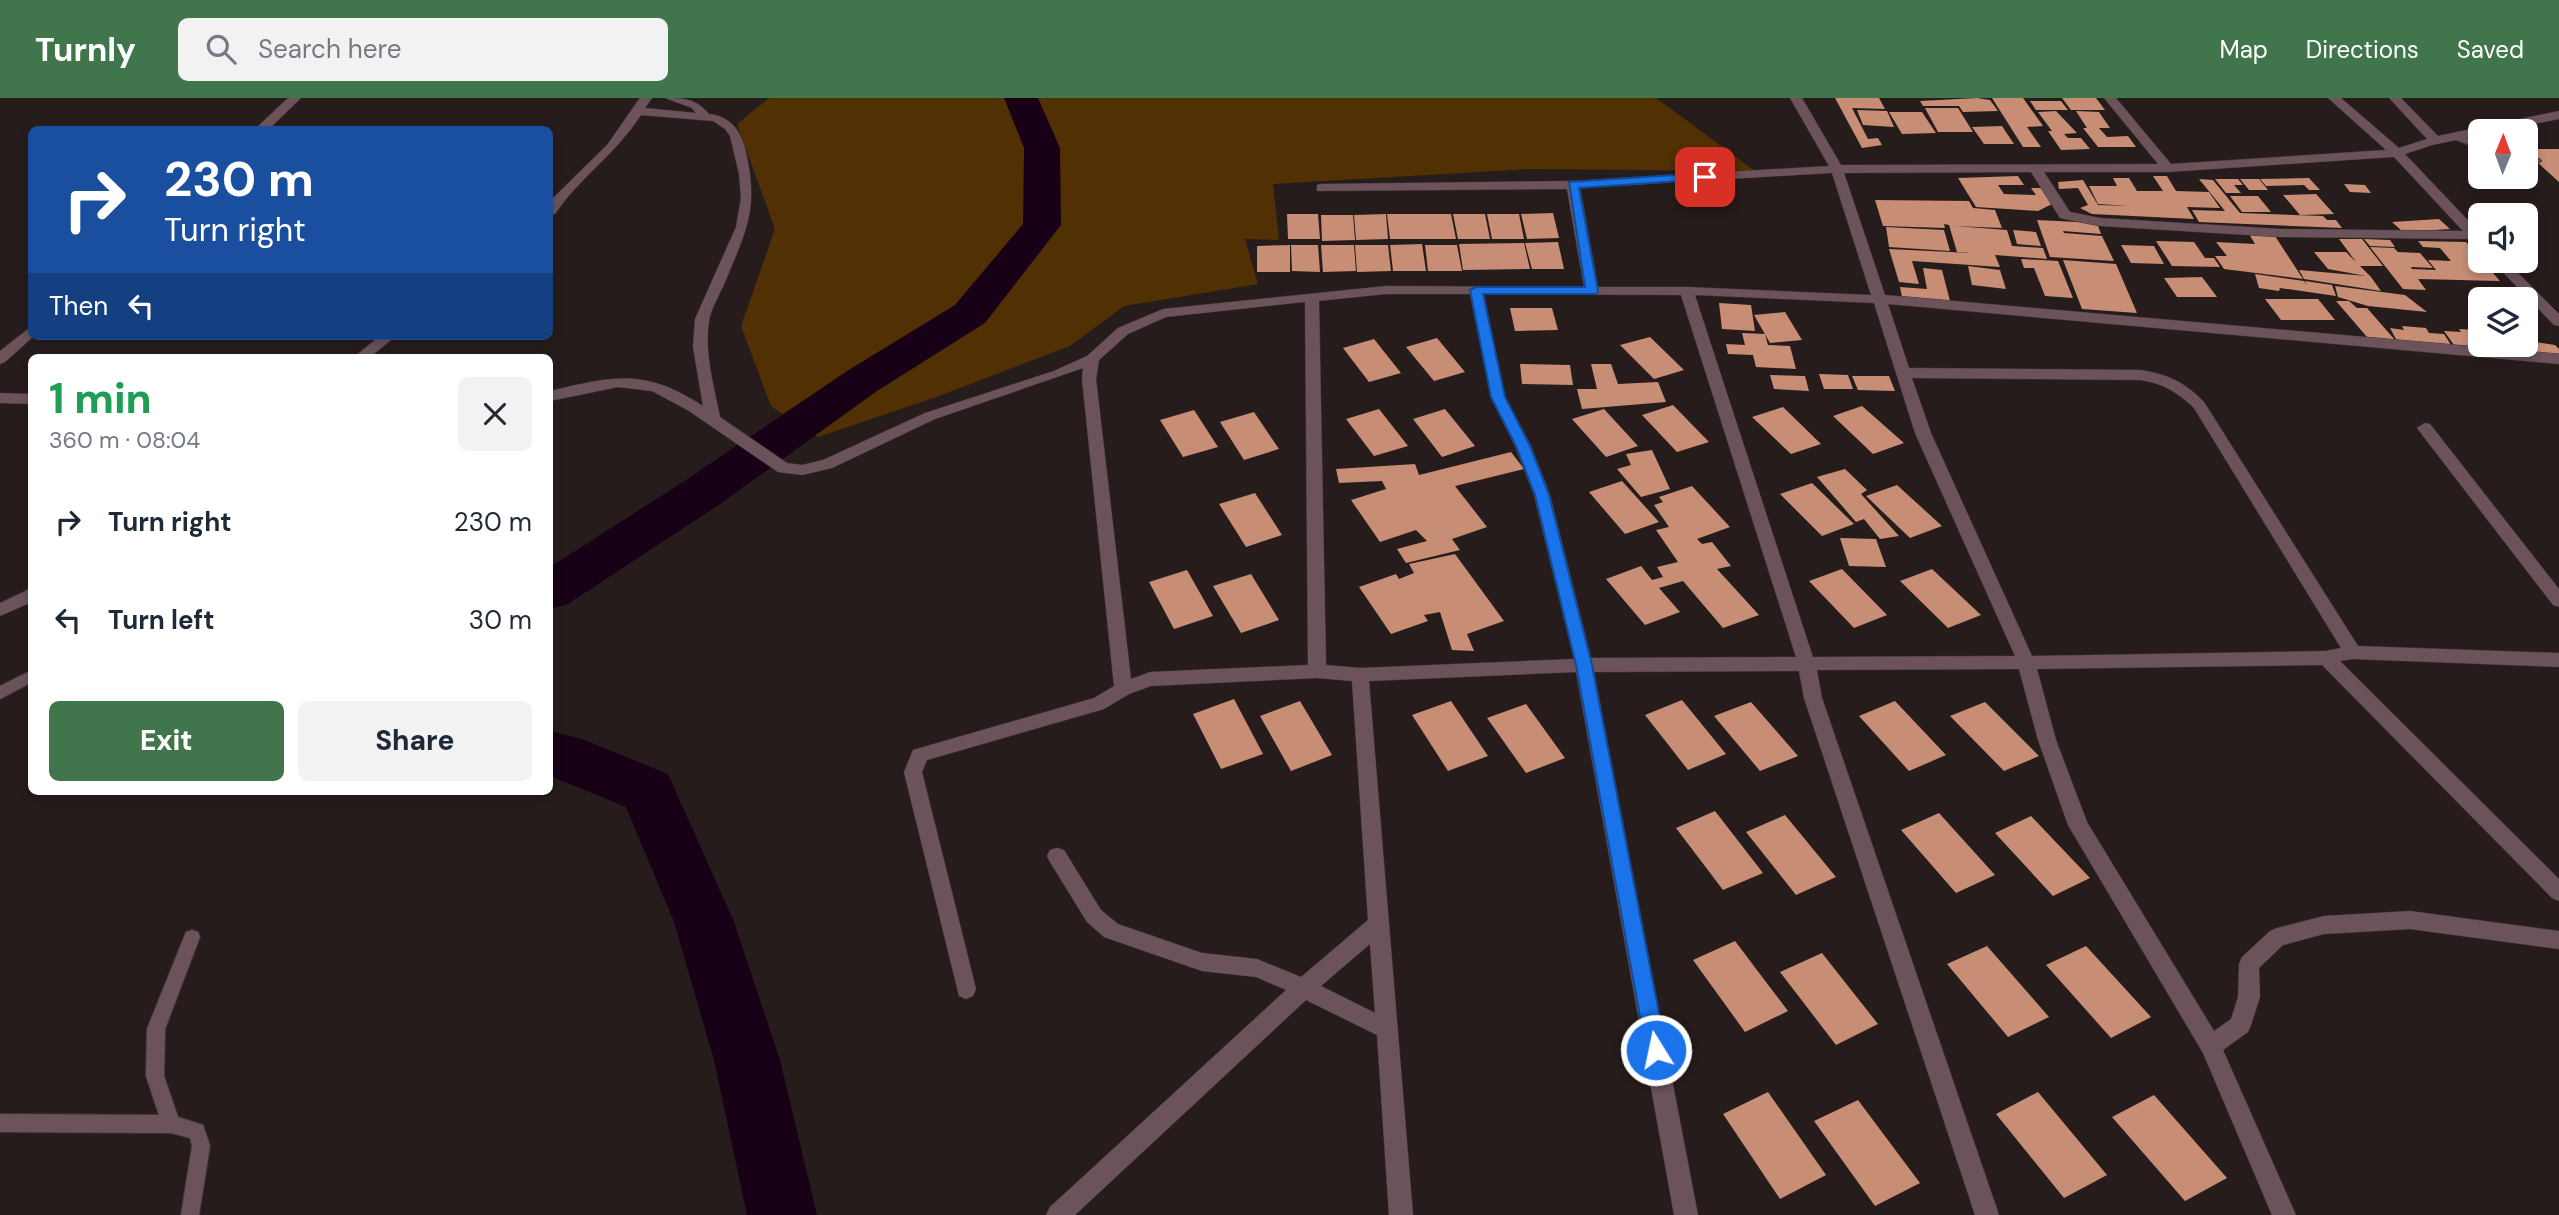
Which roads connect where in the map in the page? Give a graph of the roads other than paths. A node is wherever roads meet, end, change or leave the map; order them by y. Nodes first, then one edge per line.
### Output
1 (295, 98) edge
2 (646, 98) edge
3 (671, 98) edge
4 (1796, 98) edge
5 (2110, 98) edge
6 (2334, 98) edge
7 (2395, 98) edge
8 (637, 111) junction
9 (704, 115) junction
10 (2559, 115) edge
11 (264, 126) edge
12 (2454, 136) junction
13 (2436, 141) junction
14 (2468, 141) edge
15 (2397, 153) junction
16 (2168, 168) junction
17 (1838, 169) junction
18 (2036, 170) junction
19 (1573, 185) junction
20 (1321, 188) dead end
21 (556, 192) edge
22 (2468, 228) edge
23 (2468, 238) edge
24 (2511, 273) edge
25 (1476, 290) junction
26 (1591, 291) junction
27 (1687, 291) junction
28 (1312, 298) junction
29 (1879, 299) junction
30 (2559, 322) edge
31 (28, 332) edge
32 (384, 340) edge
33 (6, 346) edge
34 (365, 354) edge
35 (0, 359) edge
36 (1092, 359) junction
37 (2559, 359) edge
38 (1905, 373) junction
39 (553, 395) edge
40 (0, 398) edge
41 (28, 399) edge
42 (713, 420) junction
43 (2425, 428) dead end
44 (28, 596) edge
45 (2559, 601) edge
46 (0, 610) edge
47 (2353, 652) junction
48 (2326, 658) junction
49 (2559, 660) edge
50 (2025, 662) junction
51 (1807, 664) junction
52 (1584, 665) junction
53 (1317, 671) junction
54 (1360, 675) junction
55 (28, 677) edge
56 (1123, 689) junction
57 (0, 693) edge
58 (1058, 856) dead end
59 (2559, 892) edge
60 (1377, 925) junction
61 (192, 937) dead end
62 (2559, 940) edge
63 (1304, 988) junction
64 (966, 989) dead end
65 (1386, 1029) junction
66 (2211, 1046) junction
67 (0, 1124) edge
68 (171, 1124) junction
69 (190, 1215) edge
70 (1058, 1215) edge
71 (1401, 1215) edge
72 (1686, 1215) edge
73 (1987, 1215) edge
74 (2284, 1215) edge

1 - 11 street
2 - 8 street
3 - 9 street
4 - 17 street
5 - 16 street
6 - 15 street
7 - 13 street
8 - 9 street
8 - 21 street
9 - 42 street
10 - 12 street
12 - 13 street
12 - 14 lane
13 - 15 street
15 - 16 street
15 - 22 street
16 - 18 street
17 - 18 street
17 - 19 street
17 - 29 street
18 - 23 street
19 - 20 street
19 - 26 street
24 - 30 street
25 - 26 street
25 - 28 street
25 - 52 street
26 - 27 street
27 - 29 street
27 - 51 street
28 - 36 street
28 - 53 street
29 - 37 street
29 - 38 street
31 - 33 street
32 - 34 street
33 - 35 street
36 - 42 street
36 - 56 street
38 - 47 street
38 - 50 street
39 - 42 street
40 - 41 street
43 - 45 street
44 - 46 street
47 - 48 street
47 - 49 street
48 - 50 street
48 - 59 street
50 - 51 street
50 - 66 street
51 - 52 street
51 - 73 street
52 - 54 street
52 - 72 street
53 - 54 street
53 - 56 street
54 - 60 street
55 - 57 lane
56 - 64 street
58 - 63 street
60 - 63 street
60 - 65 street
61 - 68 lane
62 - 66 street
63 - 65 street
63 - 70 street
65 - 71 street
66 - 74 street
67 - 68 lane
68 - 69 lane

